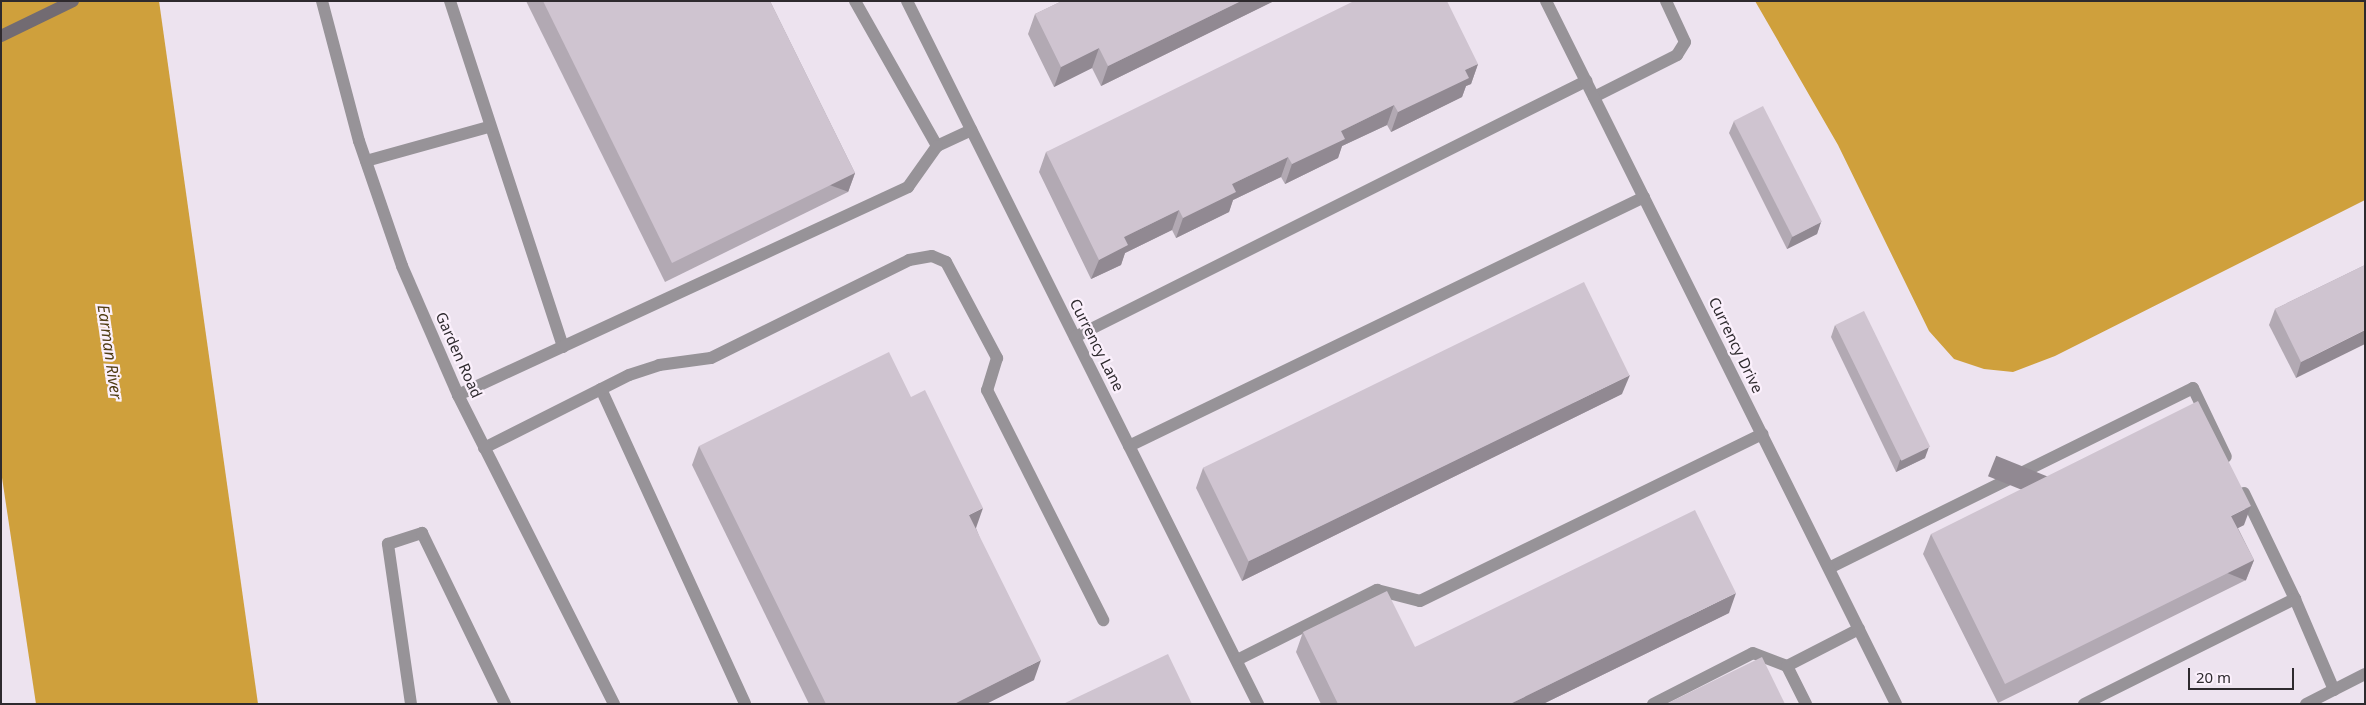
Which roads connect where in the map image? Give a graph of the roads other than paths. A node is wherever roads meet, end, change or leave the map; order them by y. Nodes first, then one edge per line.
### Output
1 (73, 1) edge
2 (322, 1) edge
3 (450, 1) edge
4 (855, 1) edge
5 (907, 1) edge
6 (1546, 1) edge
7 (1666, 1) edge
8 (1, 36) edge
9 (1586, 81) junction
10 (1594, 97) junction
11 (489, 128) junction
12 (971, 130) junction
13 (937, 146) junction
14 (366, 161) junction
15 (1644, 197) junction
16 (1075, 337) junction
17 (563, 347) junction
18 (601, 389) junction
19 (458, 395) junction
20 (1762, 434) junction
21 (1129, 446) junction
22 (484, 448) junction
23 (2231, 467) edge
24 (2240, 485) edge
25 (1829, 568) junction
26 (2295, 599) junction
27 (1102, 620) dead end
28 (1859, 629) junction
29 (1237, 660) junction
30 (1787, 666) junction
31 (2365, 674) edge
32 (2334, 690) junction
33 (411, 704) edge
34 (505, 704) edge
35 (614, 704) edge
36 (745, 704) edge
37 (1258, 704) edge
38 (1653, 704) edge
39 (1806, 704) edge
40 (1896, 704) edge
41 (2084, 704) edge
42 (2306, 704) edge

1 - 8 street
2 - 14 street, Garden Road
3 - 11 street
4 - 13 street
5 - 12 street, Currency Lane
6 - 9 street, Currency Drive
7 - 10 street
9 - 10 street, Currency Drive
9 - 16 street
10 - 15 street, Currency Drive
11 - 14 street
11 - 17 street
12 - 13 street
12 - 16 street, Currency Lane
13 - 17 street
14 - 19 street, Garden Road
15 - 20 street, Currency Drive
15 - 21 street
16 - 21 street, Currency Lane
17 - 19 street
18 - 22 street
18 - 27 street
18 - 36 street
19 - 22 street, Garden Road
20 - 25 street, Currency Drive
20 - 29 street
21 - 29 street, Currency Lane
22 - 35 street, Garden Road
23 - 25 street
24 - 26 street
25 - 28 street, Currency Drive
26 - 32 street
26 - 41 street
28 - 30 street
28 - 40 street, Currency Drive
29 - 37 street, Currency Lane
30 - 38 street
30 - 39 street
31 - 32 street
32 - 42 street
33 - 34 street

